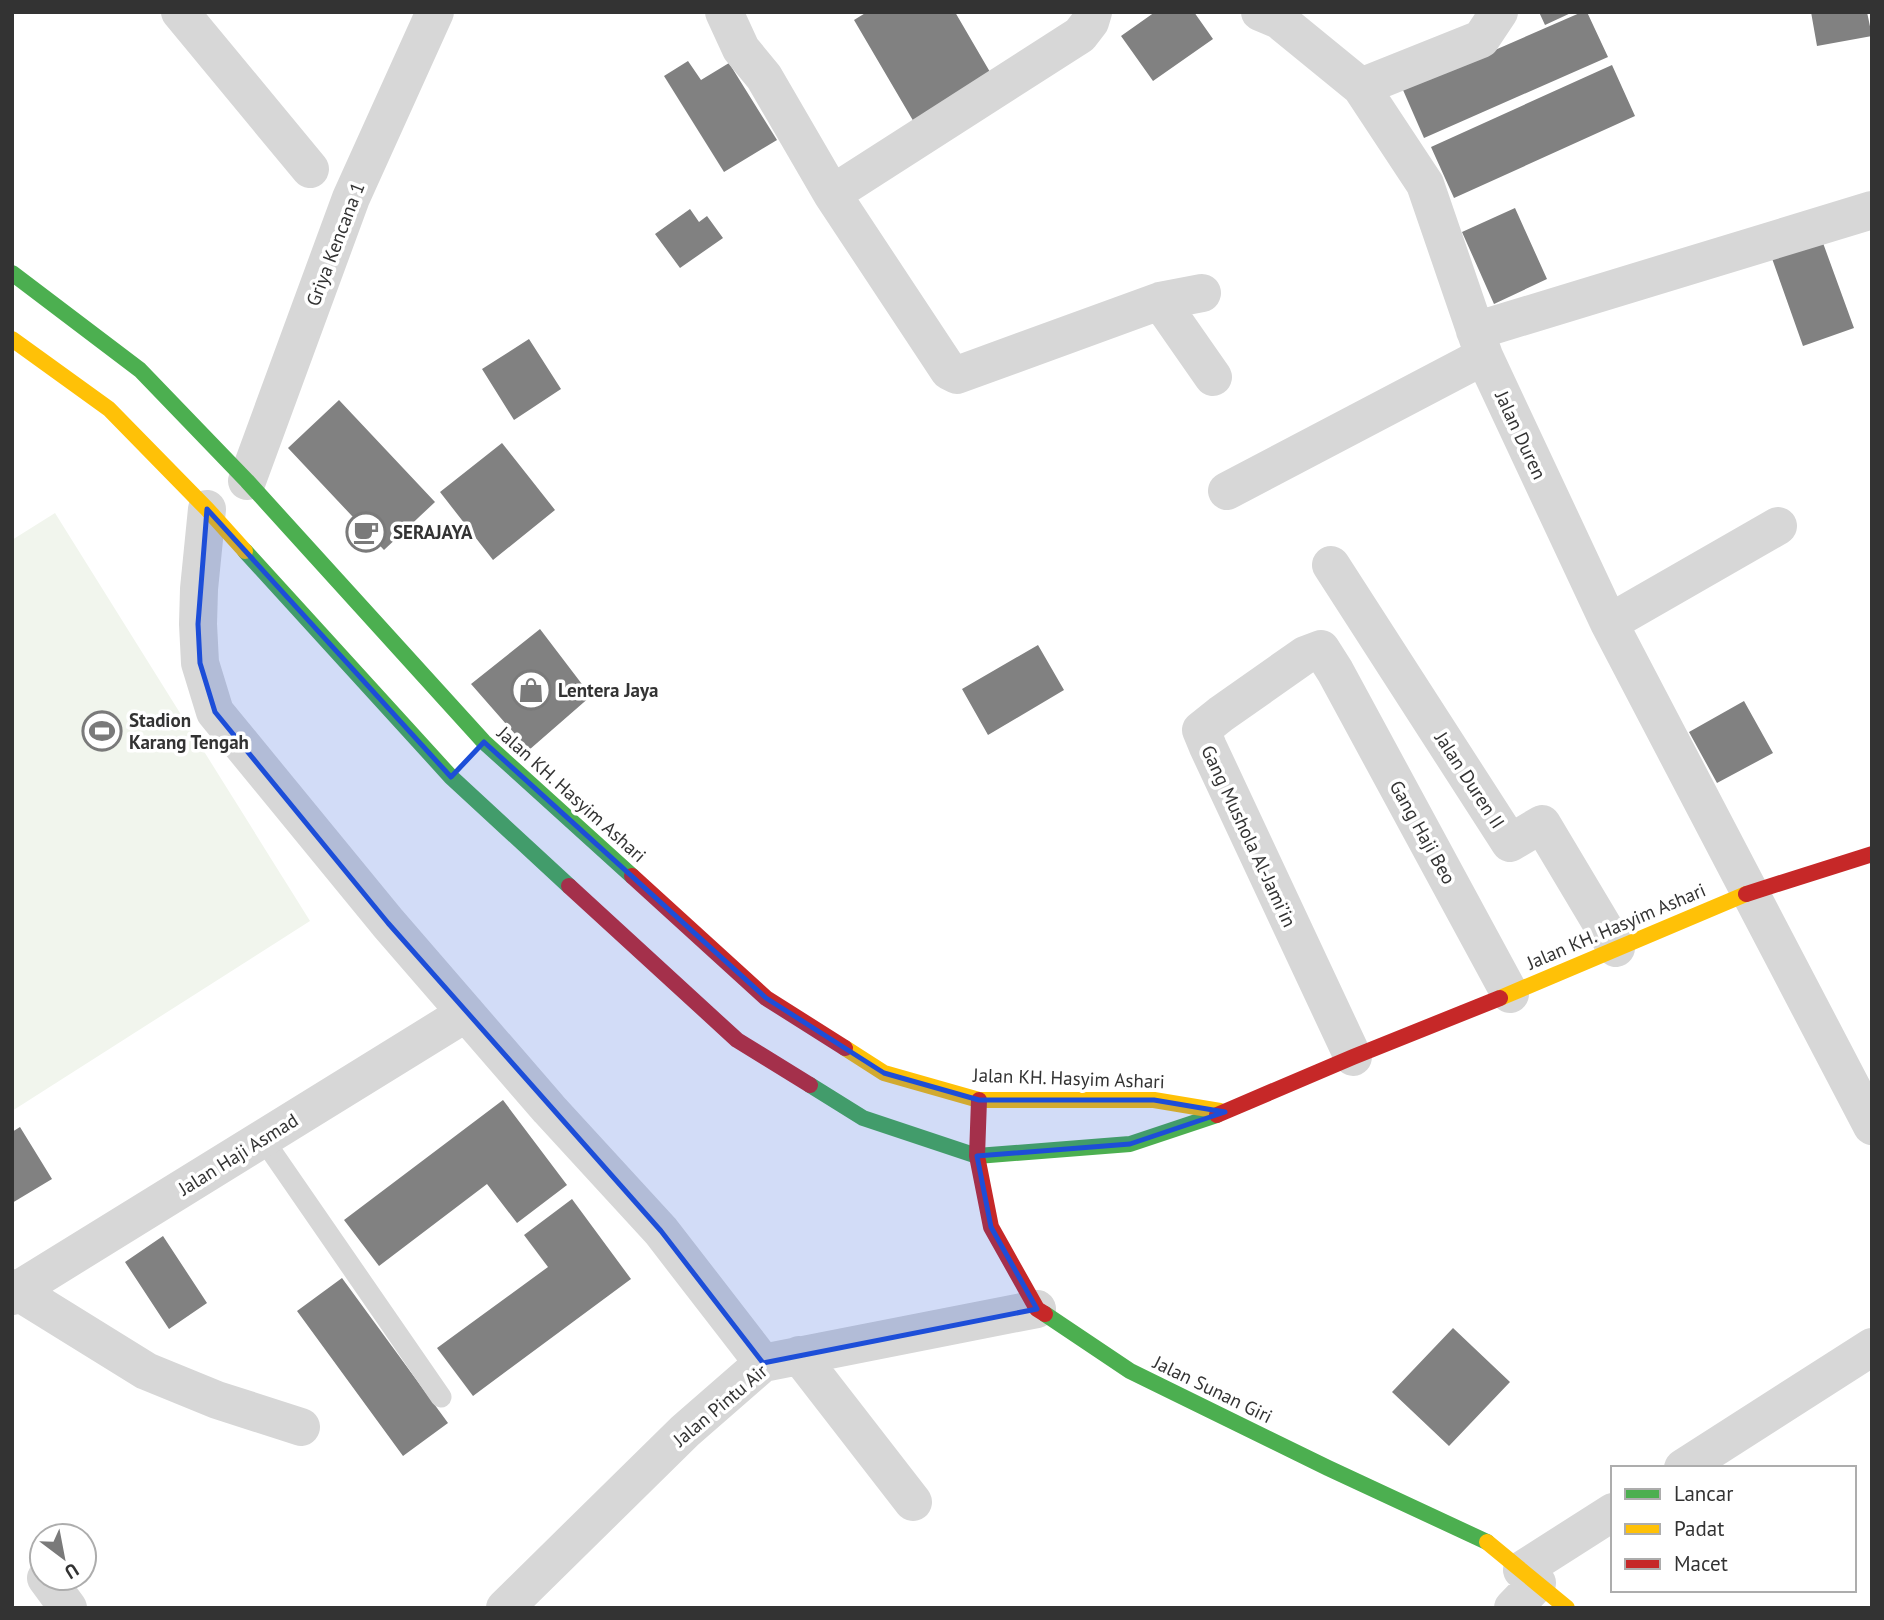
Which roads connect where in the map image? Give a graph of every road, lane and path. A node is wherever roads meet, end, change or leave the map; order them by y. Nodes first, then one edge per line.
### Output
1 (180, 12) edge
2 (724, 12) edge
3 (1093, 12) edge
4 (1260, 12) edge
5 (1499, 12) edge
6 (433, 14) edge
7 (1360, 87) junction
8 (310, 169) dead end
9 (832, 194) junction
10 (1872, 210) edge
11 (12, 273) edge
12 (1202, 293) dead end
13 (1160, 301) junction
14 (12, 339) edge
15 (1479, 344) junction
16 (1213, 377) dead end
17 (247, 481) junction
18 (1227, 491) dead end
19 (206, 509) junction
20 (1778, 526) dead end
21 (1331, 565) dead end
22 (1609, 624) junction
23 (1335, 671) joint
24 (1872, 854) edge
25 (1750, 892) junction
26 (1616, 948) junction
27 (1510, 993) junction
28 (466, 1013) junction
29 (1353, 1057) junction
30 (979, 1100) junction
31 (1225, 1112) junction
32 (1872, 1126) edge
33 (263, 1139) junction
34 (977, 1156) junction
35 (14, 1292) edge
36 (1037, 1309) junction
37 (1872, 1348) edge
38 (781, 1359) junction
39 (441, 1397) dead end
40 (301, 1427) dead end
41 (1686, 1466) edge
42 (913, 1502) dead end
43 (1611, 1514) edge
44 (1524, 1587) edge
45 (56, 1592) edge
46 (68, 1608) edge
47 (505, 1608) edge
48 (1567, 1608) edge

1 - 8 street
2 - 9 street
3 - 9 street
4 - 7 street, Jalan Duren
5 - 7 street
6 - 17 street, Griya Kencana 1
7 - 15 street, Jalan Duren
9 - 13 street
10 - 15 street
11 - 17 main road, Jalan KH. Hasyim Ashari
12 - 13 street
13 - 16 street
14 - 19 main road, Jalan KH. Hasyim Ashari
15 - 18 street
15 - 22 street, Jalan Duren
17 - 30 main road, Jalan KH. Hasyim Ashari
19 - 28 street
19 - 34 main road, Jalan KH. Hasyim Ashari
20 - 22 street
21 - 26 street, Jalan Duren II
22 - 25 street, Jalan Duren
23 - 27 street, Gang Haji Beo
23 - 29 street, Gang Mushola Al-Jami’in
24 - 25 main road, Jalan KH. Hasyim Ashari
25 - 26 main road, Jalan KH. Hasyim Ashari
25 - 32 street, Jalan Duren
26 - 27 main road, Jalan KH. Hasyim Ashari
27 - 29 main road, Jalan KH. Hasyim Ashari
28 - 33 street, Jalan Haji Asmad
28 - 38 street
29 - 31 main road, Jalan KH. Hasyim Ashari
30 - 31 main road, Jalan KH. Hasyim Ashari
30 - 34 main road, Jalan Sunan Giri
31 - 34 main road, Jalan KH. Hasyim Ashari
33 - 35 street, Jalan Haji Asmad
33 - 39 lane
34 - 36 main road, Jalan Sunan Giri
35 - 40 street
36 - 38 street, Jalan Pintu Air
36 - 44 main road, Jalan Sunan Giri
37 - 41 street
38 - 42 street
38 - 47 street, Jalan Pintu Air
43 - 44 street
44 - 48 main road, Jalan Sunan Giri
45 - 46 street

